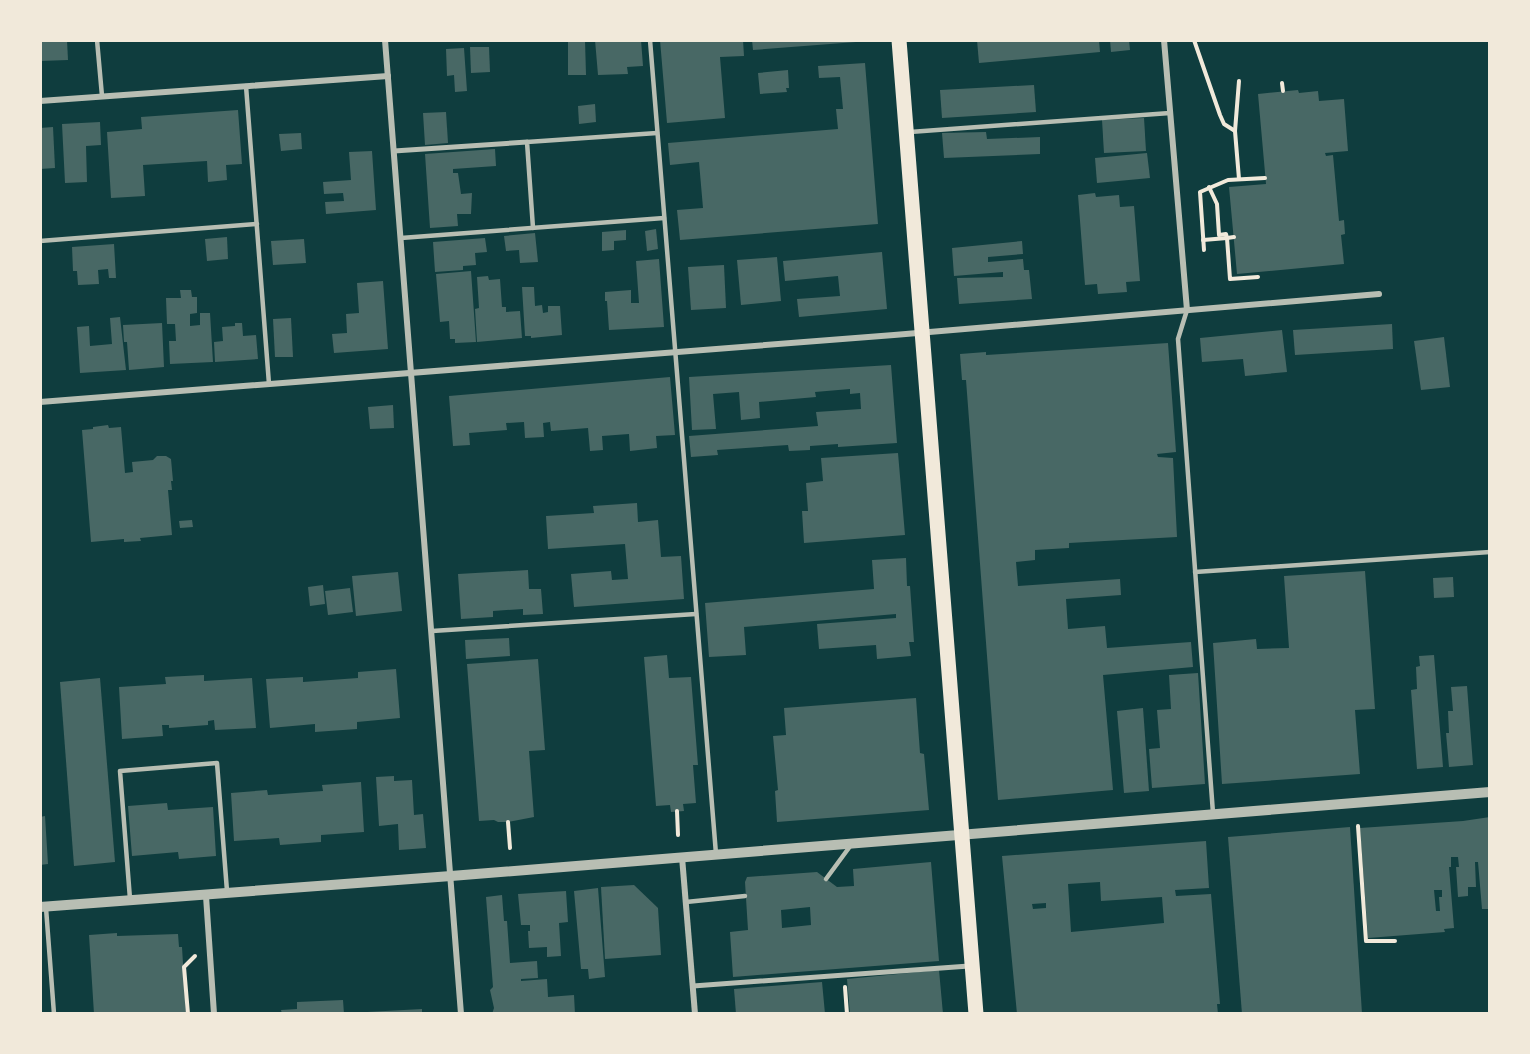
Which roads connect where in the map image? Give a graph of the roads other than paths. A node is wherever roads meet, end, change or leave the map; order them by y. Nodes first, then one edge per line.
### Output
1 (385, 40) edge
2 (650, 40) edge
3 (899, 40) edge
4 (1164, 40) edge
5 (98, 41) edge
6 (388, 76) junction
7 (246, 86) junction
8 (102, 96) junction
9 (40, 101) edge
10 (1170, 113) junction
11 (906, 132) junction
12 (657, 133) junction
13 (527, 142) junction
14 (394, 151) junction
15 (664, 218) junction
16 (256, 224) junction
17 (532, 228) junction
18 (401, 238) junction
19 (40, 241) edge
20 (1379, 294) dead end
21 (1187, 310) junction
22 (922, 333) junction
23 (675, 352) junction
24 (411, 373) junction
25 (269, 384) junction
26 (40, 402) edge
27 (1490, 552) edge
28 (1195, 572) junction
29 (696, 614) junction
30 (432, 632) junction
31 (1490, 792) edge
32 (1213, 813) junction
33 (962, 834) junction
34 (852, 843) junction
35 (716, 854) junction
36 (682, 857) junction
37 (451, 876) junction
38 (826, 879) dead end
39 (228, 894) junction
40 (206, 896) junction
41 (746, 896) dead end
42 (130, 901) junction
43 (686, 902) junction
44 (43, 907) edge
45 (972, 965) junction
46 (693, 986) junction
47 (54, 1014) edge
48 (214, 1014) edge
49 (461, 1014) edge
50 (695, 1014) edge
51 (976, 1014) edge

1 - 6 street
2 - 12 lane
3 - 11 main road
4 - 10 street
5 - 8 lane
6 - 7 street
6 - 14 street
7 - 8 street
7 - 16 lane
8 - 9 street
10 - 11 lane
10 - 21 street
11 - 22 main road
12 - 13 lane
12 - 15 lane
13 - 14 street
13 - 17 lane
14 - 18 street
15 - 17 lane
15 - 23 lane
16 - 19 lane
16 - 25 lane
17 - 18 lane
18 - 24 street
20 - 21 street
21 - 22 street
21 - 28 lane
22 - 23 street
22 - 33 main road
23 - 24 street
23 - 29 lane
24 - 25 street
24 - 30 street
25 - 26 street
27 - 28 lane
28 - 32 lane
29 - 30 lane
29 - 35 lane
30 - 37 street
31 - 32 street
32 - 33 street
33 - 34 street
33 - 45 main road
34 - 35 street
34 - 38 lane
35 - 36 street
36 - 37 street
36 - 43 street
37 - 39 street
37 - 49 street
39 - 40 street
39 - 42 lane
40 - 42 street
40 - 48 street
41 - 43 lane
42 - 44 street
43 - 46 street
44 - 47 lane
45 - 46 street
45 - 51 main road
46 - 50 street

